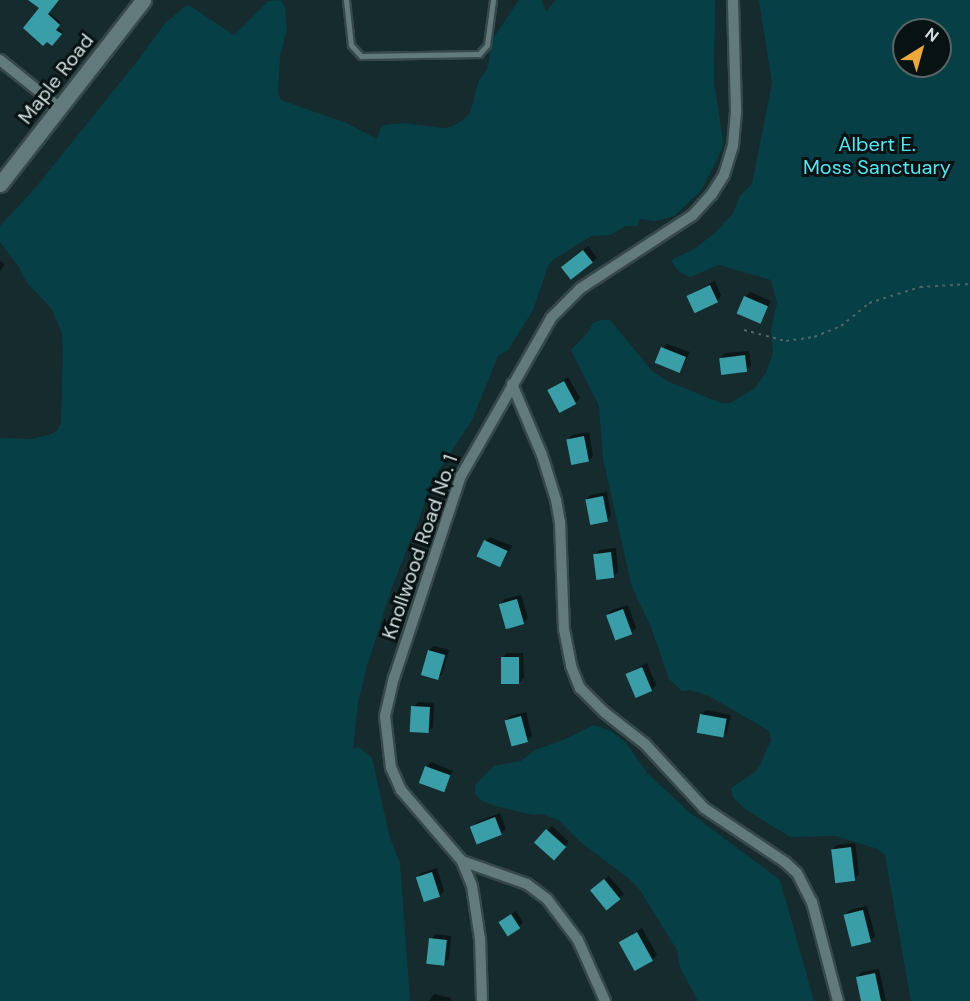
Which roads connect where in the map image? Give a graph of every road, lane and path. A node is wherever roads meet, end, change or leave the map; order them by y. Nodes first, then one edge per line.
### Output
1 (143, 0) edge
2 (346, 0) edge
3 (493, 0) edge
4 (733, 0) edge
5 (0, 60) edge
6 (60, 108) junction
7 (0, 184) edge
8 (970, 284) edge
9 (744, 330) dead end
10 (512, 384) junction
11 (462, 861) junction
12 (482, 1001) edge
13 (605, 1001) edge
14 (838, 1001) edge

1 - 6 street, Maple Road
2 - 3 lane
4 - 10 street, Knollwood Road No. 1
5 - 6 street
6 - 7 street, Maple Road
8 - 9 path
10 - 11 street, Knollwood Road No. 1
10 - 14 street
11 - 12 street, Knollwood Road No. 1
11 - 13 street, Knollwood Road No. 1

